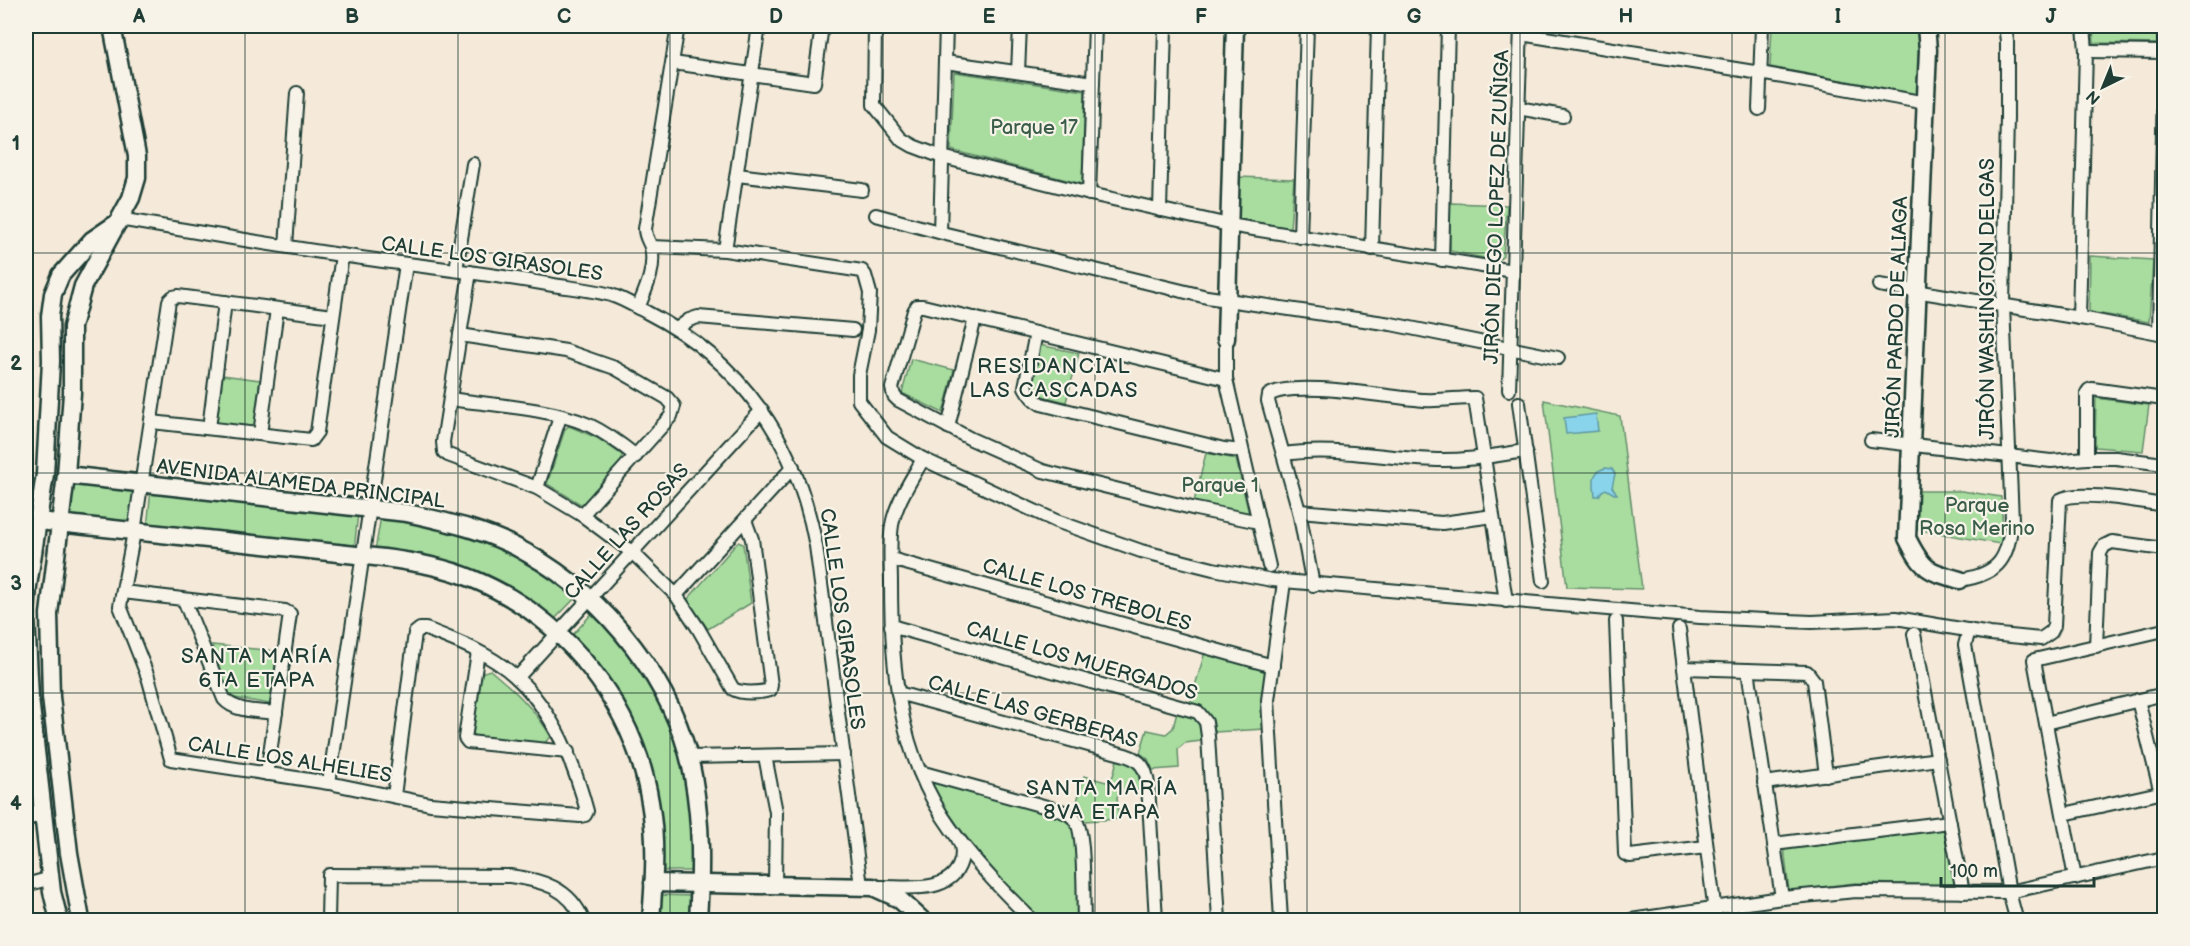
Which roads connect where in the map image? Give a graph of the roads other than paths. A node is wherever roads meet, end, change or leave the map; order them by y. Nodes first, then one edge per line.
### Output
1 (112, 26) edge
2 (678, 26) edge
3 (759, 26) edge
4 (822, 26) edge
5 (875, 26) edge
6 (946, 26) edge
7 (1020, 26) edge
8 (1095, 26) edge
9 (1165, 26) edge
10 (1235, 26) edge
11 (1307, 26) edge
12 (1378, 26) edge
13 (1448, 26) edge
14 (1762, 26) edge
15 (1926, 26) edge
16 (2005, 26) edge
17 (2084, 26) edge
18 (2164, 26) edge
19 (1521, 30) edge
20 (2164, 41) edge
21 (2086, 51) junction
22 (2164, 52) edge
23 (945, 62) junction
24 (674, 63) junction
25 (1018, 72) junction
26 (1760, 73) junction
27 (752, 74) junction
28 (2164, 81) edge
29 (1093, 83) junction
30 (297, 93) dead end
31 (1926, 103) junction
32 (1518, 108) junction
33 (1759, 109) dead end
34 (1563, 116) dead end
35 (942, 157) junction
36 (473, 164) dead end
37 (737, 175) junction
38 (862, 190) dead end
39 (1089, 194) junction
40 (1160, 210) junction
41 (876, 215) dead end
42 (117, 222) junction
43 (1229, 225) junction
44 (940, 232) junction
45 (1300, 237) junction
46 (286, 246) junction
47 (651, 247) junction
48 (1372, 249) junction
49 (725, 250) junction
50 (342, 255) junction
51 (1442, 260) junction
52 (406, 264) junction
53 (456, 270) junction
54 (1513, 271) junction
55 (470, 272) junction
56 (1879, 285) dead end
57 (1918, 292) junction
58 (1227, 300) junction
59 (225, 302) junction
60 (2003, 305) junction
61 (638, 308) junction
62 (277, 309) junction
63 (333, 316) junction
64 (975, 318) junction
65 (2079, 318) junction
66 (678, 328) junction
67 (853, 330) dead end
68 (1036, 333) junction
69 (460, 334) junction
70 (2162, 334) edge
71 (1226, 339) joint
72 (1510, 348) junction
73 (1558, 358) dead end
74 (1226, 379) junction
75 (1509, 390) dead end
76 (450, 399) junction
77 (2164, 399) edge
78 (1520, 403) dead end
79 (762, 410) junction
80 (560, 417) junction
81 (152, 422) junction
82 (948, 427) junction
83 (209, 428) junction
84 (260, 434) junction
85 (1871, 440) dead end
86 (1911, 445) junction
87 (1242, 451) junction
88 (1526, 451) junction
89 (1284, 454) junction
90 (636, 456) junction
91 (2008, 456) junction
92 (1484, 457) junction
93 (2087, 458) junction
94 (923, 459) junction
95 (2164, 464) edge
96 (794, 467) junction
97 (66, 475) junction
98 (142, 484) junction
99 (537, 488) junction
100 (2164, 505) edge
101 (370, 510) junction
102 (1299, 511) junction
103 (582, 514) junction
104 (1493, 516) junction
105 (745, 520) junction
106 (39, 521) junction
107 (1259, 522) junction
108 (61, 524) junction
109 (134, 532) junction
110 (2164, 549) edge
111 (633, 553) junction
112 (363, 555) junction
113 (891, 560) junction
114 (1269, 566) dead end
115 (27, 578) edge
116 (1960, 580) joint
117 (1543, 581) dead end
118 (1284, 582) junction
119 (1313, 585) junction
120 (123, 592) junction
121 (676, 595) junction
122 (184, 600) junction
123 (590, 600) junction
124 (1506, 601) junction
125 (1616, 621) dead end
126 (891, 626) junction
127 (1679, 629) dead end
128 (1969, 630) junction
129 (2164, 630) edge
130 (558, 634) junction
131 (1914, 634) dead end
132 (2096, 646) junction
133 (478, 652) junction
134 (1273, 666) junction
135 (1684, 668) junction
136 (1748, 670) junction
137 (517, 678) junction
138 (898, 693) junction
139 (2164, 694) edge
140 (2138, 700) junction
141 (276, 713) junction
142 (2046, 723) junction
143 (30, 749) edge
144 (568, 752) junction
145 (844, 754) junction
146 (765, 756) junction
147 (688, 757) junction
148 (1938, 759) junction
149 (920, 772) junction
150 (267, 774) junction
151 (1826, 775) junction
152 (329, 783) junction
153 (1764, 783) junction
154 (2163, 793) edge
155 (394, 796) junction
156 (43, 812) junction
157 (2064, 814) junction
158 (26, 817) edge
159 (1950, 822) junction
160 (956, 835) junction
161 (1774, 844) junction
162 (1706, 848) junction
163 (2164, 858) edge
164 (51, 878) junction
165 (950, 878) junction
166 (2075, 878) junction
167 (992, 879) junction
168 (653, 883) junction
169 (700, 884) junction
170 (26, 885) edge
171 (775, 885) junction
172 (867, 886) junction
173 (932, 886) junction
174 (1963, 892) junction
175 (2009, 892) junction
176 (1782, 898) junction
177 (1715, 915) edge
178 (918, 916) edge
179 (1648, 920) edge
180 (59, 921) edge
181 (81, 921) edge
182 (328, 921) edge
183 (583, 921) edge
184 (651, 921) edge
185 (698, 921) edge
186 (1032, 921) edge
187 (1084, 921) edge
188 (1156, 921) edge
189 (1219, 921) edge
190 (1281, 921) edge
191 (1631, 921) edge
192 (2015, 921) edge

1 - 42 street
2 - 24 street
3 - 27 street
4 - 27 street
5 - 35 street
6 - 23 street
7 - 25 street
8 - 29 street
9 - 40 street
10 - 43 street
11 - 45 street
12 - 48 street
13 - 51 street
14 - 26 street
15 - 31 street, JIRÓN PARDO DE ALIAGA
16 - 60 street, JIRÓN WASHINGTON DELGAS
17 - 21 street
18 - 20 street
19 - 26 street
19 - 32 street, JIRÓN DIEGO LOPEZ DE ZUÑIGA
21 - 22 street
21 - 65 street
23 - 25 street
23 - 35 street
24 - 27 street
24 - 47 street
25 - 29 street
26 - 31 street
26 - 33 street
27 - 37 street
28 - 70 street
29 - 39 street
30 - 46 street
31 - 57 street, JIRÓN PARDO DE ALIAGA
32 - 34 street
32 - 54 street, JIRÓN DIEGO LOPEZ DE ZUÑIGA
35 - 39 street
35 - 44 street
36 - 53 street
37 - 38 street
37 - 49 street
39 - 40 street
40 - 43 street
41 - 44 street
42 - 46 street, CALLE LOS GIRASOLES
42 - 97 street
42 - 106 street
43 - 45 street
43 - 58 street
44 - 58 street
45 - 48 street
46 - 50 street, CALLE LOS GIRASOLES
47 - 49 street
47 - 61 street
48 - 51 street
49 - 94 street
50 - 52 street, CALLE LOS GIRASOLES
50 - 63 street
51 - 54 street
52 - 53 street, CALLE LOS GIRASOLES
52 - 101 street
53 - 55 street, CALLE LOS GIRASOLES
54 - 72 street, JIRÓN DIEGO LOPEZ DE ZUÑIGA
55 - 61 street, CALLE LOS GIRASOLES
55 - 69 street
56 - 57 street
57 - 60 street
57 - 86 street, JIRÓN PARDO DE ALIAGA
58 - 71 street
58 - 72 street
59 - 62 street
59 - 81 street, CALLE LOS ALHELIES
59 - 83 street
60 - 65 street
60 - 91 street, JIRÓN WASHINGTON DELGAS
61 - 66 street, CALLE LOS GIRASOLES
62 - 63 street
62 - 84 street
63 - 84 street
64 - 68 street
64 - 82 street
64 - 82 street
65 - 70 street
66 - 67 street
66 - 79 street, CALLE LOS GIRASOLES
68 - 74 street
68 - 87 street
69 - 76 street
69 - 90 street
71 - 74 street
72 - 73 street
72 - 75 street, JIRÓN DIEGO LOPEZ DE ZUÑIGA
74 - 87 street
76 - 80 street
76 - 99 street
77 - 93 street
78 - 88 street
79 - 96 street, CALLE LOS GIRASOLES
79 - 111 street, CALLE LAS ROSAS
80 - 90 street
80 - 99 street
81 - 83 street
81 - 98 street, CALLE LOS ALHELIES
82 - 107 street
83 - 84 street
85 - 86 street
86 - 91 street
86 - 116 street, JIRÓN PARDO DE ALIAGA
87 - 107 street
88 - 92 street
88 - 117 street
89 - 92 street
89 - 92 street
89 - 102 street
90 - 103 street
91 - 93 street
91 - 116 street, JIRÓN WASHINGTON DELGAS
92 - 104 street
93 - 95 street
94 - 113 street
94 - 118 street
96 - 105 street
96 - 145 street, CALLE LOS GIRASOLES
97 - 98 street, AVENIDA ALAMEDA PRINCIPAL
97 - 108 street
98 - 101 street, AVENIDA ALAMEDA PRINCIPAL
98 - 109 street, CALLE LOS ALHELIES
99 - 103 street
100 - 128 street
101 - 112 street
101 - 123 street, AVENIDA ALAMEDA PRINCIPAL
102 - 104 street
102 - 119 street
103 - 111 street
104 - 124 street
105 - 121 street
105 - 121 street
106 - 108 street
106 - 115 street
107 - 114 street
108 - 109 street
108 - 181 street
109 - 112 street
109 - 120 street, CALLE LOS ALHELIES
110 - 132 street
111 - 121 street
111 - 123 street, CALLE LAS ROSAS
112 - 130 street
112 - 152 street
113 - 126 street
113 - 134 street, CALLE LOS TREBOLES
115 - 143 street
118 - 119 street
118 - 134 street
119 - 124 street
120 - 122 street
120 - 150 street, CALLE LOS ALHELIES
122 - 141 street
122 - 141 street
123 - 130 street, CALLE LAS ROSAS
123 - 147 street, AVENIDA ALAMEDA PRINCIPAL
124 - 128 street
125 - 162 street
126 - 138 street
126 - 189 street, CALLE LOS MUERGADOS
127 - 135 street
128 - 175 street
129 - 132 street
130 - 137 street, CALLE LAS ROSAS
130 - 168 street
131 - 148 street
132 - 142 street
133 - 137 street
133 - 144 street
133 - 155 street
134 - 190 street
135 - 136 street
135 - 162 street
136 - 151 street
136 - 153 street
137 - 144 street
138 - 149 street
138 - 188 street, CALLE LAS GERBERAS
139 - 140 street
140 - 142 street
140 - 154 street
141 - 150 street
142 - 157 street
143 - 156 street
144 - 155 street, CALLE LOS ALHELIES
145 - 146 street
145 - 172 street, CALLE LOS GIRASOLES
146 - 147 street
146 - 171 street
147 - 169 street, AVENIDA ALAMEDA PRINCIPAL
148 - 151 street
148 - 159 street
149 - 160 street
149 - 187 street
150 - 152 street, CALLE LOS ALHELIES
151 - 153 street
152 - 155 street, CALLE LOS ALHELIES
153 - 161 street
154 - 157 street
156 - 158 street
156 - 164 street
157 - 166 street
159 - 161 street
159 - 174 street
160 - 165 street
160 - 167 street
161 - 176 street
162 - 177 street
163 - 166 street
164 - 170 street
164 - 180 street
165 - 167 street
165 - 173 street
166 - 175 street
167 - 186 street
168 - 169 street
168 - 184 street
169 - 171 street
169 - 185 street, AVENIDA ALAMEDA PRINCIPAL
171 - 172 street
172 - 173 street
172 - 178 street
173 - 178 street
174 - 175 street
174 - 176 street
175 - 192 street
176 - 177 street
177 - 179 street
179 - 191 street
182 - 183 street

